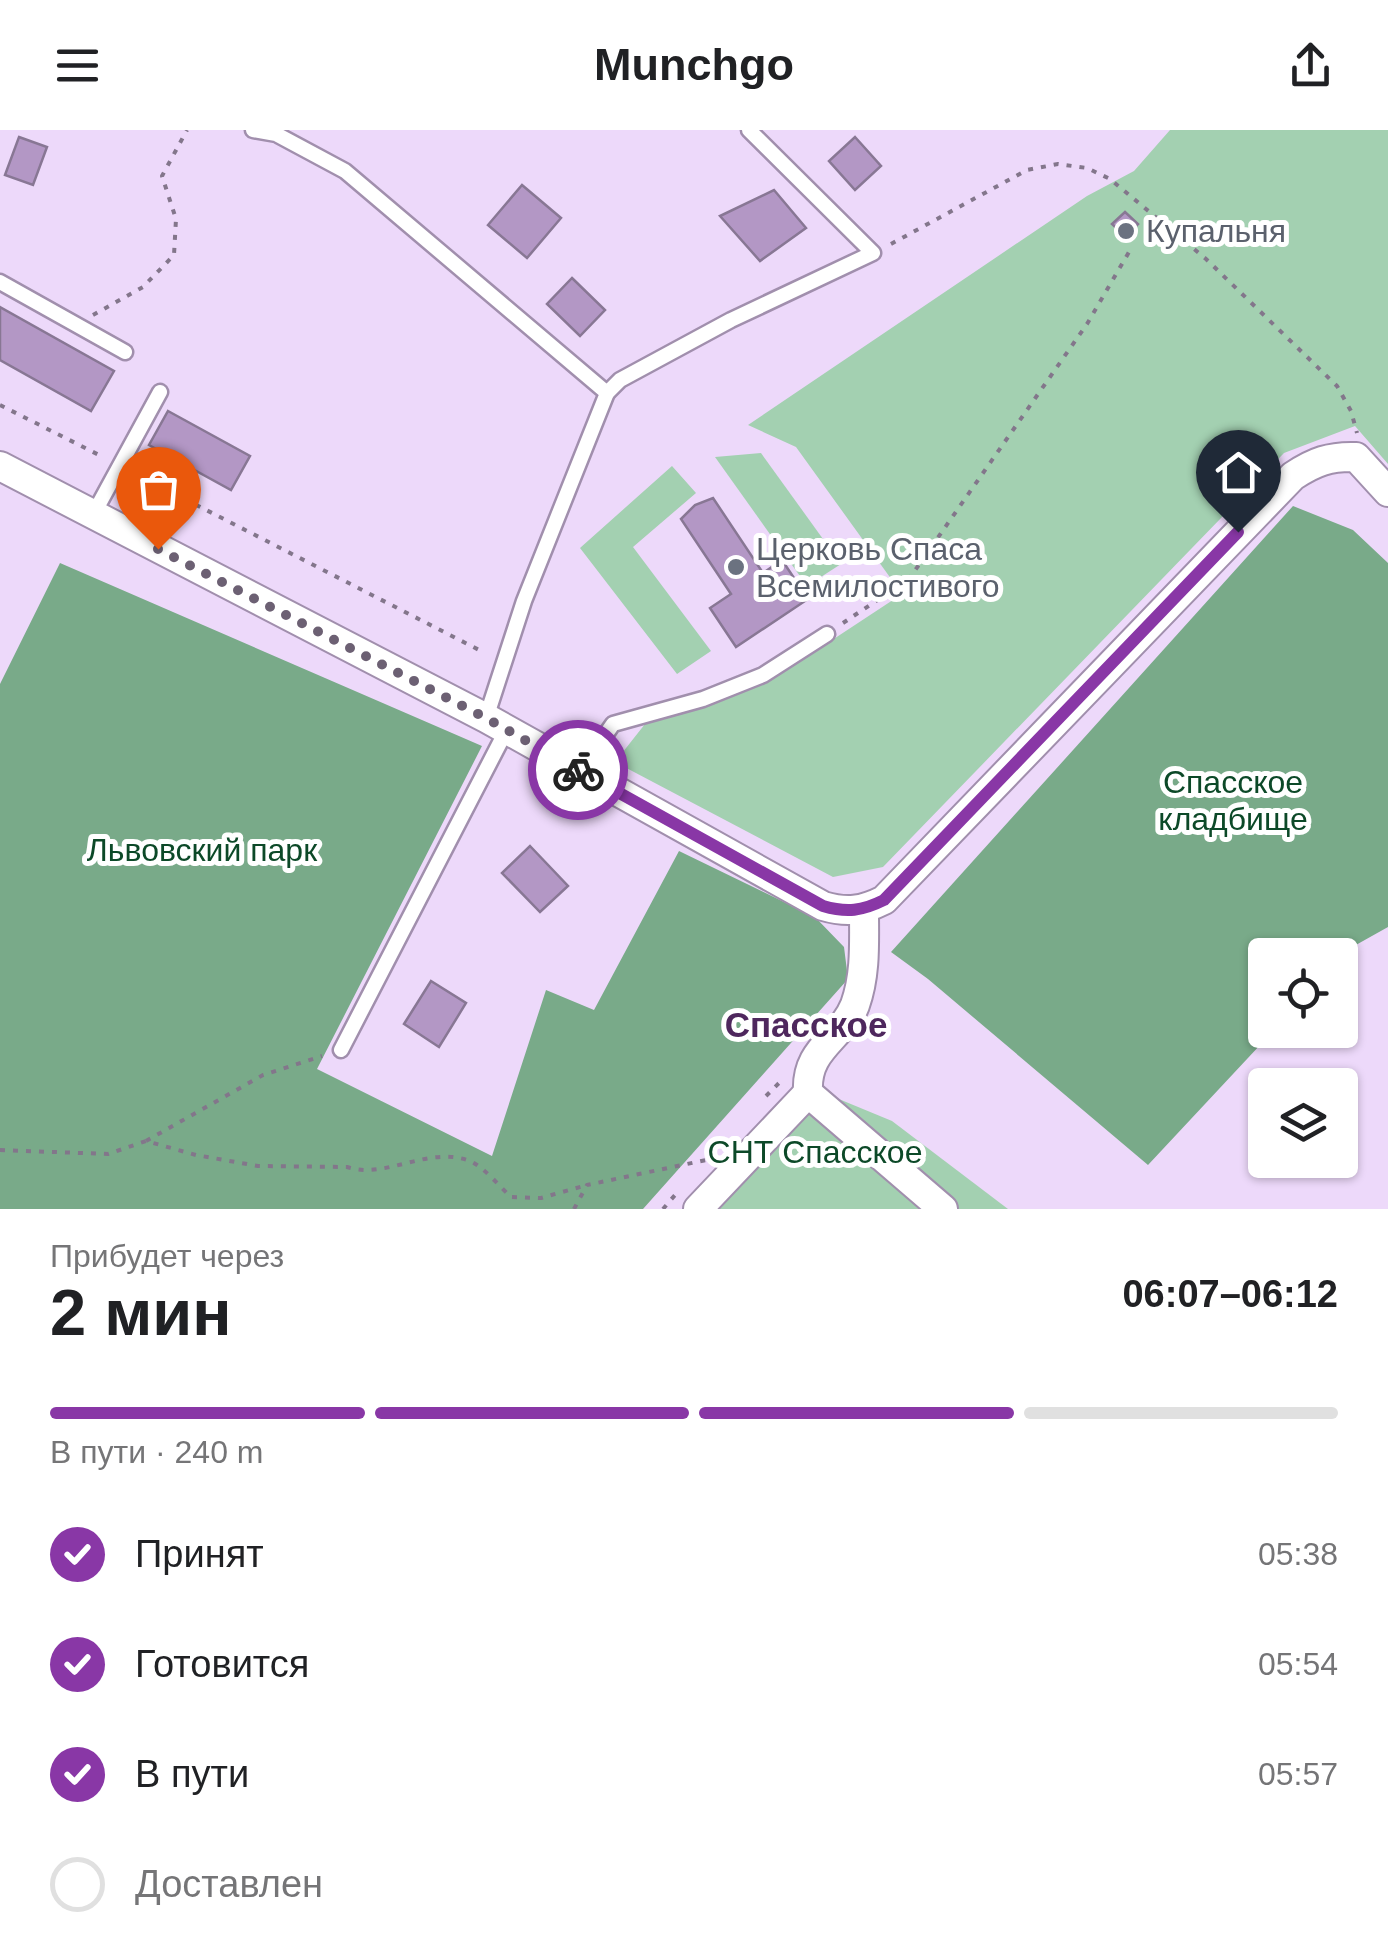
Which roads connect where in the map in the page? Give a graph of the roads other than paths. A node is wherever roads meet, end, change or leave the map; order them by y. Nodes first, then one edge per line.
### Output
1 (253, 130) edge
2 (749, 130) edge
3 (0, 282) edge
4 (125, 352) dead end
5 (160, 392) dead end
6 (608, 393) junction
7 (0, 466) edge
8 (1388, 492) edge
9 (92, 515) junction
10 (827, 634) road end
11 (496, 724) junction
12 (580, 771) junction
13 (864, 910) junction
14 (340, 1050) road end
15 (808, 1092) junction
16 (698, 1209) edge
17 (943, 1209) edge

1 - 6 lane
2 - 6 lane
3 - 4 lane
5 - 9 lane
6 - 11 lane
7 - 9 street
8 - 13 street
9 - 11 street
10 - 12 lane
11 - 12 street
11 - 14 lane
12 - 13 street
13 - 15 street
15 - 16 street
15 - 17 street

